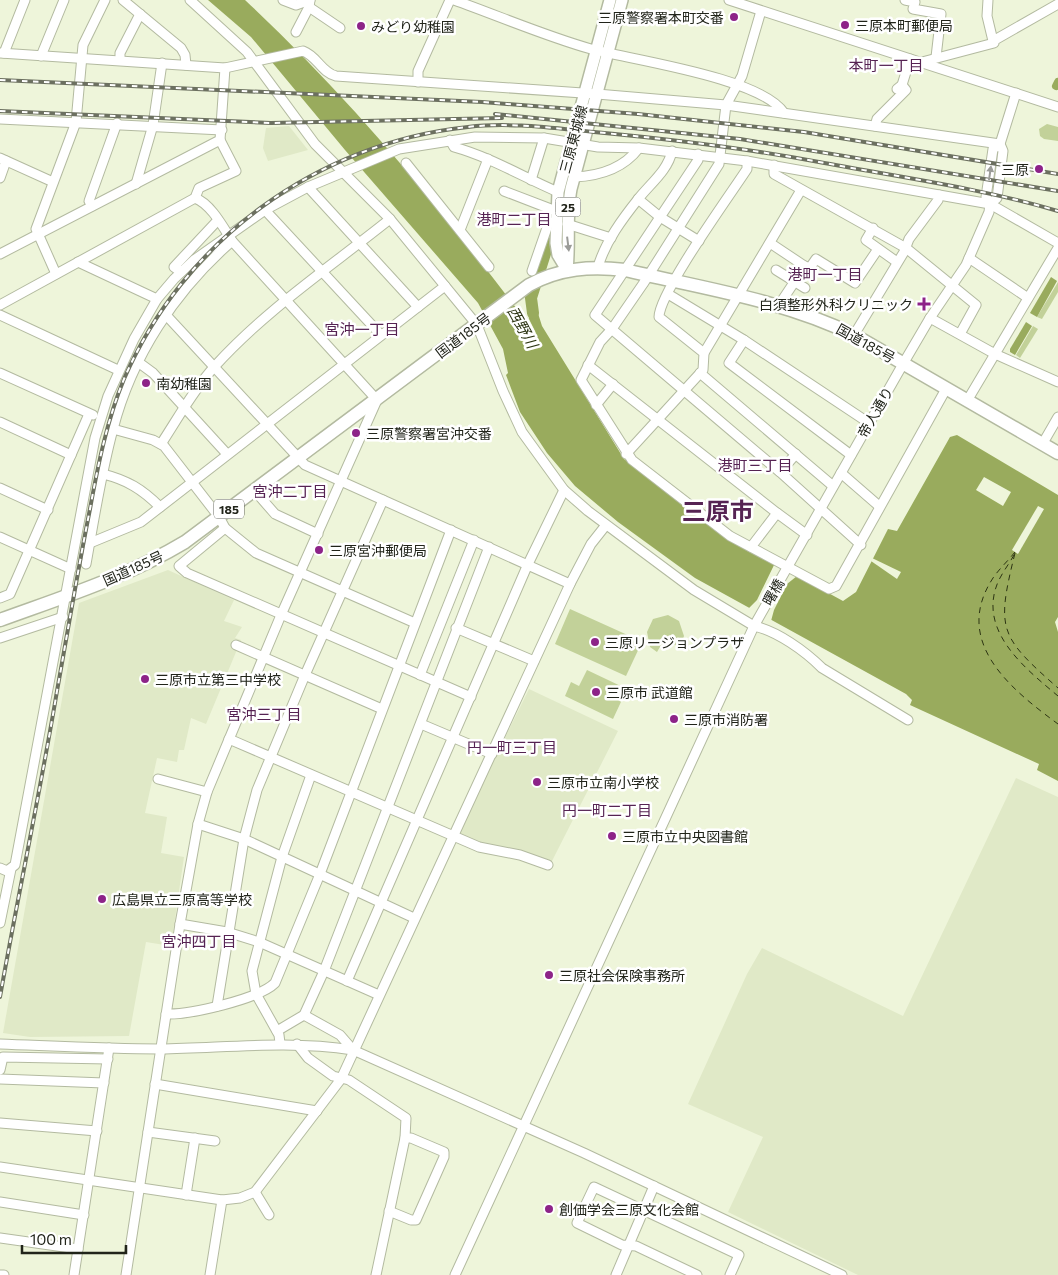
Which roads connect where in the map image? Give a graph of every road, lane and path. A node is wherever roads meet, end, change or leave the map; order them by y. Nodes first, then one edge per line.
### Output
1 (25, 0) edge
2 (64, 0) edge
3 (104, 0) edge
4 (123, 0) edge
5 (190, 0) edge
6 (283, 0) edge
7 (450, 0) edge
8 (454, 0) edge
9 (610, 0) edge
10 (622, 0) edge
11 (729, 0) edge
12 (905, 0) edge
13 (988, 0) edge
14 (310, 2) edge
15 (1054, 4) edge
16 (761, 11) junction
17 (140, 14) junction
18 (340, 28) dead end
19 (296, 32) dead end
20 (993, 41) junction
21 (601, 51) junction
22 (2, 53) edge
23 (41, 56) junction
24 (81, 57) junction
25 (936, 57) junction
26 (910, 58) junction
27 (120, 59) junction
28 (254, 61) junction
29 (922, 62) junction
30 (162, 63) junction
31 (186, 65) junction
32 (225, 68) junction
33 (418, 82) junction
34 (738, 84) junction
35 (585, 93) junction
36 (1016, 93) junction
37 (597, 94) junction
38 (726, 105) junction
39 (1058, 107) edge
40 (784, 113) junction
41 (0, 118) edge
42 (76, 122) junction
43 (117, 123) junction
44 (153, 126) junction
45 (875, 126) junction
46 (222, 130) junction
47 (544, 138) junction
48 (220, 140) junction
49 (450, 140) junction
50 (578, 144) junction
51 (1000, 144) junction
52 (639, 148) junction
53 (672, 152) junction
54 (698, 154) junction
55 (720, 157) junction
56 (488, 159) junction
57 (3, 160) edge
58 (748, 161) junction
59 (406, 163) dead end
60 (774, 165) junction
61 (343, 172) junction
62 (574, 177) junction
63 (0, 178) edge
64 (531, 180) junction
65 (53, 182) junction
66 (136, 184) junction
67 (308, 187) junction
68 (801, 190) junction
69 (504, 191) dead end
70 (558, 192) junction
71 (939, 195) junction
72 (195, 198) junction
73 (638, 199) junction
74 (990, 204) junction
75 (92, 206) junction
76 (265, 210) junction
77 (556, 211) junction
78 (660, 217) junction
79 (390, 219) junction
80 (218, 220) junction
81 (561, 224) junction
82 (677, 227) junction
83 (873, 228) junction
84 (460, 230) junction
85 (37, 235) junction
86 (230, 238) junction
87 (611, 238) junction
88 (700, 241) junction
89 (770, 242) junction
90 (1058, 243) edge
91 (360, 244) junction
92 (906, 248) junction
93 (1058, 248) edge
94 (878, 249) junction
95 (0, 254) edge
96 (969, 258) junction
97 (78, 262) junction
98 (897, 262) junction
99 (805, 266) junction
100 (489, 267) dead end
101 (598, 267) junction
102 (321, 270) junction
103 (567, 270) junction
104 (625, 270) junction
105 (776, 270) dead end
106 (181, 272) junction
107 (56, 274) junction
108 (647, 275) junction
109 (534, 279) junction
110 (795, 281) junction
111 (674, 282) junction
112 (952, 285) junction
113 (446, 286) junction
114 (806, 288) dead end
115 (668, 294) junction
116 (738, 297) junction
117 (1028, 298) junction
118 (157, 299) junction
119 (286, 299) junction
120 (0, 305) edge
121 (418, 307) junction
122 (780, 307) junction
123 (166, 314) junction
124 (0, 316) edge
125 (930, 318) junction
126 (481, 322) junction
127 (720, 327) junction
128 (612, 330) junction
129 (960, 334) junction
130 (381, 335) junction
131 (854, 335) junction
132 (744, 340) junction
133 (704, 353) junction
134 (995, 354) junction
135 (138, 362) junction
136 (346, 363) junction
137 (903, 364) junction
138 (588, 365) junction
139 (214, 368) junction
140 (118, 370) junction
141 (0, 373) edge
142 (700, 373) junction
143 (1058, 382) edge
144 (613, 384) junction
145 (946, 389) junction
146 (684, 392) junction
147 (377, 400) junction
148 (967, 401) junction
149 (596, 405) junction
150 (185, 406) junction
151 (89, 414) junction
152 (100, 417) junction
153 (1058, 418) edge
154 (659, 420) junction
155 (0, 422) edge
156 (869, 423) junction
157 (267, 424) junction
158 (113, 429) junction
159 (1043, 443) junction
160 (161, 444) junction
161 (1058, 453) edge
162 (227, 454) junction
163 (626, 454) junction
164 (796, 454) junction
165 (71, 455) junction
166 (851, 455) junction
167 (296, 458) junction
168 (780, 472) junction
169 (842, 473) junction
170 (103, 474) junction
171 (342, 481) junction
172 (192, 482) junction
173 (833, 486) junction
174 (0, 488) edge
175 (254, 490) junction
176 (564, 490) junction
177 (383, 500) junction
178 (879, 506) junction
179 (160, 507) junction
180 (821, 508) junction
181 (48, 510) junction
182 (777, 514) junction
183 (219, 516) junction
184 (606, 525) junction
185 (225, 528) junction
186 (451, 530) junction
187 (318, 534) junction
188 (807, 535) junction
189 (0, 537) edge
190 (474, 540) junction
191 (90, 543) junction
192 (861, 544) junction
193 (489, 547) junction
194 (751, 547) junction
195 (30, 551) junction
196 (86, 564) dead end
197 (528, 564) junction
198 (787, 568) junction
199 (71, 569) junction
200 (301, 573) junction
201 (570, 584) junction
202 (343, 591) junction
203 (67, 595) junction
204 (0, 598) edge
205 (0, 614) edge
206 (281, 615) junction
207 (63, 617) junction
208 (0, 620) edge
209 (415, 623) junction
210 (754, 626) junction
211 (456, 628) junction
212 (324, 634) junction
213 (0, 638) edge
214 (494, 644) junction
215 (236, 645) dead end
216 (265, 657) junction
217 (534, 661) junction
218 (398, 666) junction
219 (305, 675) junction
220 (420, 675) junction
221 (435, 682) junction
222 (471, 697) junction
223 (382, 709) junction
224 (908, 720) dead end
225 (421, 724) junction
226 (453, 738) junction
227 (229, 739) junction
228 (492, 754) junction
229 (271, 757) junction
230 (311, 775) junction
231 (158, 778) dead end
232 (350, 791) junction
233 (207, 792) junction
234 (387, 808) junction
235 (417, 821) junction
236 (198, 824) junction
237 (453, 836) junction
238 (244, 839) junction
239 (282, 857) junction
240 (548, 865) dead end
241 (0, 868) edge
242 (11, 869) junction
243 (320, 874) junction
244 (355, 891) junction
245 (382, 903) junction
246 (414, 918) junction
247 (0, 923) edge
248 (180, 924) junction
249 (227, 932) junction
250 (259, 942) junction
251 (288, 955) junction
252 (324, 971) junction
253 (347, 981) junction
254 (256, 994) junction
255 (379, 995) junction
256 (217, 1006) junction
257 (166, 1014) junction
258 (304, 1015) junction
259 (277, 1031) junction
260 (280, 1043) junction
261 (0, 1044) edge
262 (297, 1044) junction
263 (109, 1048) junction
264 (160, 1049) junction
265 (353, 1050) junction
266 (108, 1059) junction
267 (0, 1070) edge
268 (0, 1079) edge
269 (341, 1079) junction
270 (104, 1084) junction
271 (154, 1084) junction
272 (317, 1111) junction
273 (0, 1123) edge
274 (523, 1126) junction
275 (97, 1131) junction
276 (148, 1132) junction
277 (195, 1138) junction
278 (405, 1138) junction
279 (215, 1141) dead end
280 (0, 1167) edge
281 (89, 1179) junction
282 (140, 1186) junction
283 (654, 1186) junction
284 (255, 1192) junction
285 (186, 1195) junction
286 (222, 1200) junction
287 (0, 1202) edge
288 (644, 1210) junction
289 (389, 1211) junction
290 (84, 1214) junction
291 (269, 1216) dead end
292 (0, 1238) edge
293 (628, 1245) junction
294 (78, 1249) junction
295 (0, 1274) edge
296 (4, 1275) edge
297 (74, 1275) edge
298 (126, 1275) edge
299 (210, 1275) edge
300 (376, 1275) edge
301 (456, 1275) edge
302 (616, 1275) edge
303 (697, 1275) edge
304 (730, 1275) edge
305 (842, 1275) edge

1 - 22 street
2 - 23 street
3 - 24 street
4 - 17 street
5 - 28 street
6 - 14 street
7 - 33 street
8 - 21 street
9 - 21 main road, 三原東城線 / 25
10 - 21 main road, 三原東城線 / 25
11 - 16 street
12 - 25 street
13 - 20 street
14 - 18 street
14 - 19 street
15 - 20 street
16 - 26 street
16 - 34 street
17 - 27 street
17 - 31 street
20 - 25 street
21 - 34 street
21 - 35 main road, 三原東城線 / 25
21 - 37 main road, 三原東城線 / 25
22 - 23 street
23 - 24 street
24 - 27 street
24 - 42 street
25 - 29 street
26 - 29 street
26 - 45 street
27 - 30 street
28 - 32 street
28 - 33 street
28 - 61 street
29 - 36 street
30 - 31 street
30 - 44 street
31 - 32 street
32 - 46 street
33 - 35 street
34 - 38 street
34 - 40 street
35 - 37 street
35 - 50 main road, 三原東城線 / 25
36 - 39 street
36 - 51 street, 帝人通り
37 - 38 street
37 - 50 main road, 三原東城線 / 25
38 - 40 street
38 - 55 street
40 - 45 street
41 - 42 street
42 - 43 street
42 - 65 street
43 - 44 street
43 - 75 street
44 - 46 street
44 - 66 street
45 - 51 street
46 - 48 street
47 - 49 street
47 - 50 street
47 - 64 street
48 - 66 street
48 - 72 street
49 - 56 street
49 - 61 street
50 - 52 street
50 - 62 main road, 三原東城線 / 25
50 - 70 main road, 三原東城線 / 25
51 - 74 street, 帝人通り
52 - 53 street
52 - 62 street
53 - 54 street
53 - 73 street
54 - 55 street
54 - 78 street
55 - 58 street
55 - 82 street
56 - 64 street
56 - 84 street
57 - 63 street
57 - 65 street
58 - 60 street
58 - 88 street
59 - 84 street
60 - 68 street
60 - 71 street
61 - 67 street
61 - 79 street
62 - 81 main road, 三原東城線 / 25
64 - 70 street
65 - 85 street
66 - 75 street
67 - 76 street
67 - 91 street
68 - 83 street
68 - 89 street
69 - 77 street
70 - 77 main road, 三原東城線 / 25
71 - 74 street
71 - 92 street
72 - 80 street
72 - 97 street
73 - 78 street
73 - 87 street
74 - 90 street
74 - 96 street, 帝人通り
75 - 85 street
76 - 86 street
76 - 102 street
77 - 81 main road, 三原東城線 / 25
78 - 82 street
78 - 104 street
79 - 91 street
79 - 113 street
80 - 86 street
80 - 106 street
81 - 87 street
81 - 103 main road, 三原東城線 / 25
81 - 109 street
82 - 88 street
82 - 108 street
83 - 92 street
83 - 94 street
84 - 100 street
85 - 95 street
85 - 107 street
86 - 106 street
86 - 119 street
86 - 123 street
87 - 101 street
88 - 111 street
89 - 99 street
89 - 116 street
91 - 102 street
91 - 121 street
92 - 98 street
92 - 112 street
93 - 117 street
94 - 98 street
94 - 99 street
96 - 112 street, 帝人通り
96 - 117 street
97 - 107 street
97 - 118 street
98 - 131 street
99 - 110 street
101 - 103 highway, 国道185号 / 185
101 - 104 highway, 国道185号 / 185
102 - 119 street
102 - 130 street
103 - 109 highway, 国道185号 / 185
104 - 108 highway, 国道185号 / 185
104 - 128 street
105 - 110 street
106 - 118 street
107 - 120 street
108 - 111 highway, 国道185号 / 185
108 - 128 street
109 - 126 highway, 国道185号 / 185
110 - 114 street
110 - 122 street
111 - 115 street
111 - 116 highway, 国道185号 / 185
112 - 125 street, 帝人通り
112 - 129 street
113 - 121 street
113 - 126 street
115 - 127 street
115 - 133 street
116 - 122 highway, 国道185号 / 185
116 - 127 street
117 - 134 street
118 - 140 street
119 - 136 street
119 - 139 street
121 - 130 street
122 - 131 highway, 国道185号 / 185
123 - 135 street
123 - 139 street
124 - 140 street
125 - 129 street
125 - 137 street, 帝人通り
126 - 147 highway, 国道185号 / 185
126 - 176 street
127 - 132 street
127 - 133 street
128 - 138 street
128 - 146 street
129 - 134 street
130 - 136 street
131 - 137 highway, 国道185号 / 185
132 - 156 street
132 - 166 street
133 - 142 street
134 - 143 street
134 - 148 street
135 - 150 street
135 - 158 street
136 - 147 street
136 - 157 street
137 - 145 highway, 国道185号 / 185
137 - 156 street, 帝人通り
138 - 144 street
138 - 149 street
139 - 150 street
139 - 157 street
140 - 152 street
141 - 151 street
142 - 146 street
142 - 164 street
144 - 149 street
144 - 154 street
145 - 148 highway, 国道185号 / 185
145 - 178 street
146 - 154 street
146 - 168 street
147 - 167 highway, 国道185号 / 185
147 - 171 street
148 - 159 highway, 国道185号 / 185
149 - 163 street
150 - 160 street
150 - 162 street
151 - 152 street
151 - 165 street
152 - 199 street
153 - 159 street
154 - 163 street
154 - 182 street
155 - 165 street
156 - 166 street, 帝人通り
157 - 162 street
157 - 167 street
158 - 160 street
158 - 170 street
159 - 161 highway, 国道185号 / 185
160 - 172 street
162 - 172 street
163 - 194 street
164 - 168 street
164 - 173 street
165 - 181 street
166 - 169 street, 帝人通り
167 - 171 street
167 - 175 highway, 国道185号 / 185
168 - 180 street
169 - 173 street, 帝人通り
169 - 178 street
170 - 179 street
170 - 191 street
171 - 177 street
171 - 187 street
172 - 179 street
172 - 183 street
173 - 180 street, 帝人通り
174 - 181 street
175 - 183 highway, 国道185号 / 185
175 - 187 street
176 - 184 street
176 - 197 street
177 - 186 street
177 - 202 street
178 - 192 street
179 - 191 street
180 - 188 street, 帝人通り
180 - 192 street
181 - 195 street
182 - 188 street
182 - 194 street
183 - 185 street
183 - 203 highway, 国道185号 / 185
184 - 201 street
184 - 210 street
185 - 200 street
185 - 206 street
186 - 190 street
186 - 209 street
187 - 200 street
188 - 198 street, 帝人通り
189 - 195 street
190 - 193 street
190 - 220 street
191 - 196 street
192 - 198 street
193 - 197 street
193 - 211 street
194 - 198 street
195 - 199 street
195 - 204 street
197 - 201 street
197 - 214 street
198 - 210 street, 曙橋
199 - 203 street
200 - 202 street
200 - 206 street
201 - 217 street
202 - 209 street
202 - 212 street
203 - 205 highway, 国道185号 / 185
203 - 207 street
203 - 208 highway, 国道185号 / 185
206 - 212 street
206 - 216 street
207 - 213 street
207 - 242 street
209 - 218 street
210 - 224 street
210 - 274 street, 曙橋
211 - 214 street
211 - 221 street
212 - 218 street
212 - 219 street
214 - 217 street
214 - 222 street
215 - 216 street
216 - 219 street
216 - 227 street
217 - 228 street
218 - 220 street
218 - 223 street
219 - 223 street
219 - 229 street
220 - 221 street
221 - 222 street
221 - 225 street
222 - 226 street
223 - 232 street
225 - 226 street
225 - 234 street
226 - 228 street
226 - 235 street
227 - 229 street
227 - 233 street
228 - 237 street
229 - 230 street
229 - 238 street
230 - 232 street
230 - 239 street
231 - 233 street
232 - 234 street
232 - 243 street
233 - 236 street
234 - 235 street
234 - 244 street
235 - 237 street
235 - 245 street
236 - 238 street
236 - 248 street
237 - 240 street
237 - 246 street
238 - 239 street
238 - 249 street
239 - 243 street
239 - 250 street
241 - 242 street
242 - 247 street
243 - 244 street
243 - 251 street
244 - 245 street
244 - 252 street
245 - 246 street
245 - 253 street
246 - 255 street
248 - 249 street
248 - 257 street
249 - 250 street
249 - 256 street
250 - 251 street
250 - 254 street
251 - 252 street
251 - 254 street
252 - 253 street
252 - 258 street
253 - 255 street
254 - 256 street
254 - 259 street
255 - 265 street
256 - 257 street
257 - 264 street
258 - 259 street
258 - 265 street
259 - 260 street
260 - 262 street
260 - 264 street
261 - 263 street
262 - 265 street
262 - 269 street
263 - 264 street
263 - 266 street
264 - 271 street
265 - 269 street
265 - 274 street
266 - 267 street
266 - 270 street
268 - 270 street
269 - 272 street
269 - 278 street
270 - 275 street
271 - 272 street
271 - 276 street
272 - 284 street
273 - 275 street
274 - 283 street
274 - 301 street, 曙橋
275 - 281 street
276 - 277 street
276 - 282 street
277 - 279 street
277 - 285 street
278 - 289 street
278 - 289 street
280 - 281 street
281 - 282 street
281 - 290 street
282 - 285 street
282 - 298 street
283 - 288 street
283 - 305 street
284 - 286 street
284 - 291 street
285 - 286 street
286 - 299 street
287 - 290 street
288 - 293 street
288 - 293 street
288 - 304 street
289 - 300 street
290 - 294 street
292 - 294 street
293 - 302 street
293 - 303 street
294 - 297 street
295 - 296 street

